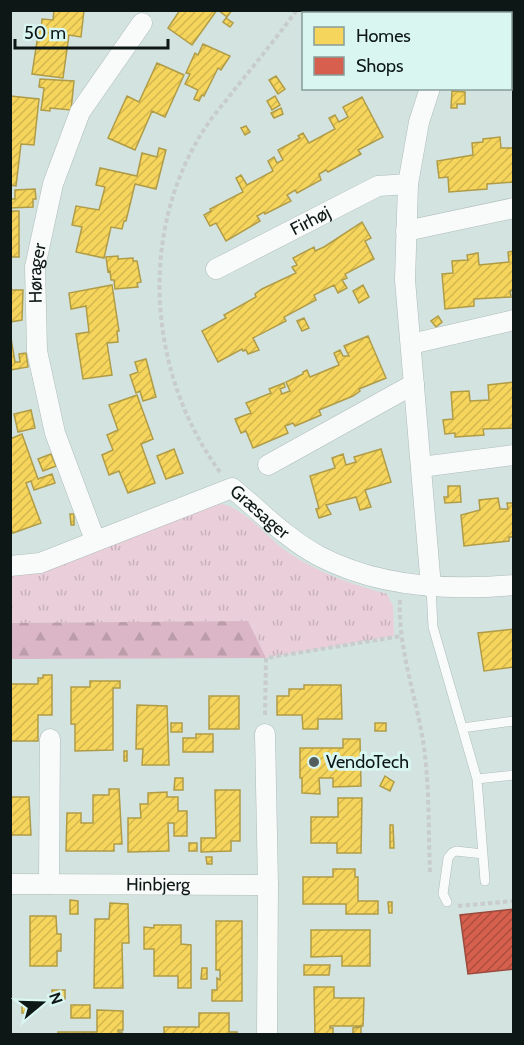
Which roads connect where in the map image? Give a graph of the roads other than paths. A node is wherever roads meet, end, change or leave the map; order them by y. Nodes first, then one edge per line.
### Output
1 (142, 23) dead end
2 (429, 90) edge
3 (408, 184) junction
4 (513, 208) edge
5 (406, 231) junction
6 (216, 269) dead end
7 (513, 320) edge
8 (411, 344) junction
9 (414, 384) junction
10 (513, 455) edge
11 (268, 465) dead end
12 (421, 467) junction
13 (95, 540) junction
14 (10, 566) edge
15 (513, 585) edge
16 (431, 587) junction
17 (513, 721) edge
18 (462, 728) junction
19 (265, 734) road end
20 (50, 739) dead end
21 (513, 775) edge
22 (477, 779) junction
23 (483, 854) junction
24 (485, 881) dead end
25 (10, 884) edge
26 (49, 884) junction
27 (268, 885) junction
28 (447, 902) road end
29 (267, 1035) edge

1 - 13 street, Hørager
2 - 3 street
3 - 5 street
3 - 6 street, Firhøj
4 - 5 street
5 - 8 street
7 - 8 street
8 - 9 street
9 - 11 street
9 - 12 street
10 - 12 street
12 - 16 street
13 - 14 street, Græsager
13 - 16 street, Græsager
15 - 16 street, Græsager
16 - 18 lane
17 - 18 lane
18 - 22 lane
19 - 27 street
20 - 26 street
21 - 22 lane
22 - 23 lane
23 - 24 lane
23 - 28 lane
25 - 26 street, Hinbjerg
26 - 27 street, Hinbjerg
27 - 29 street

